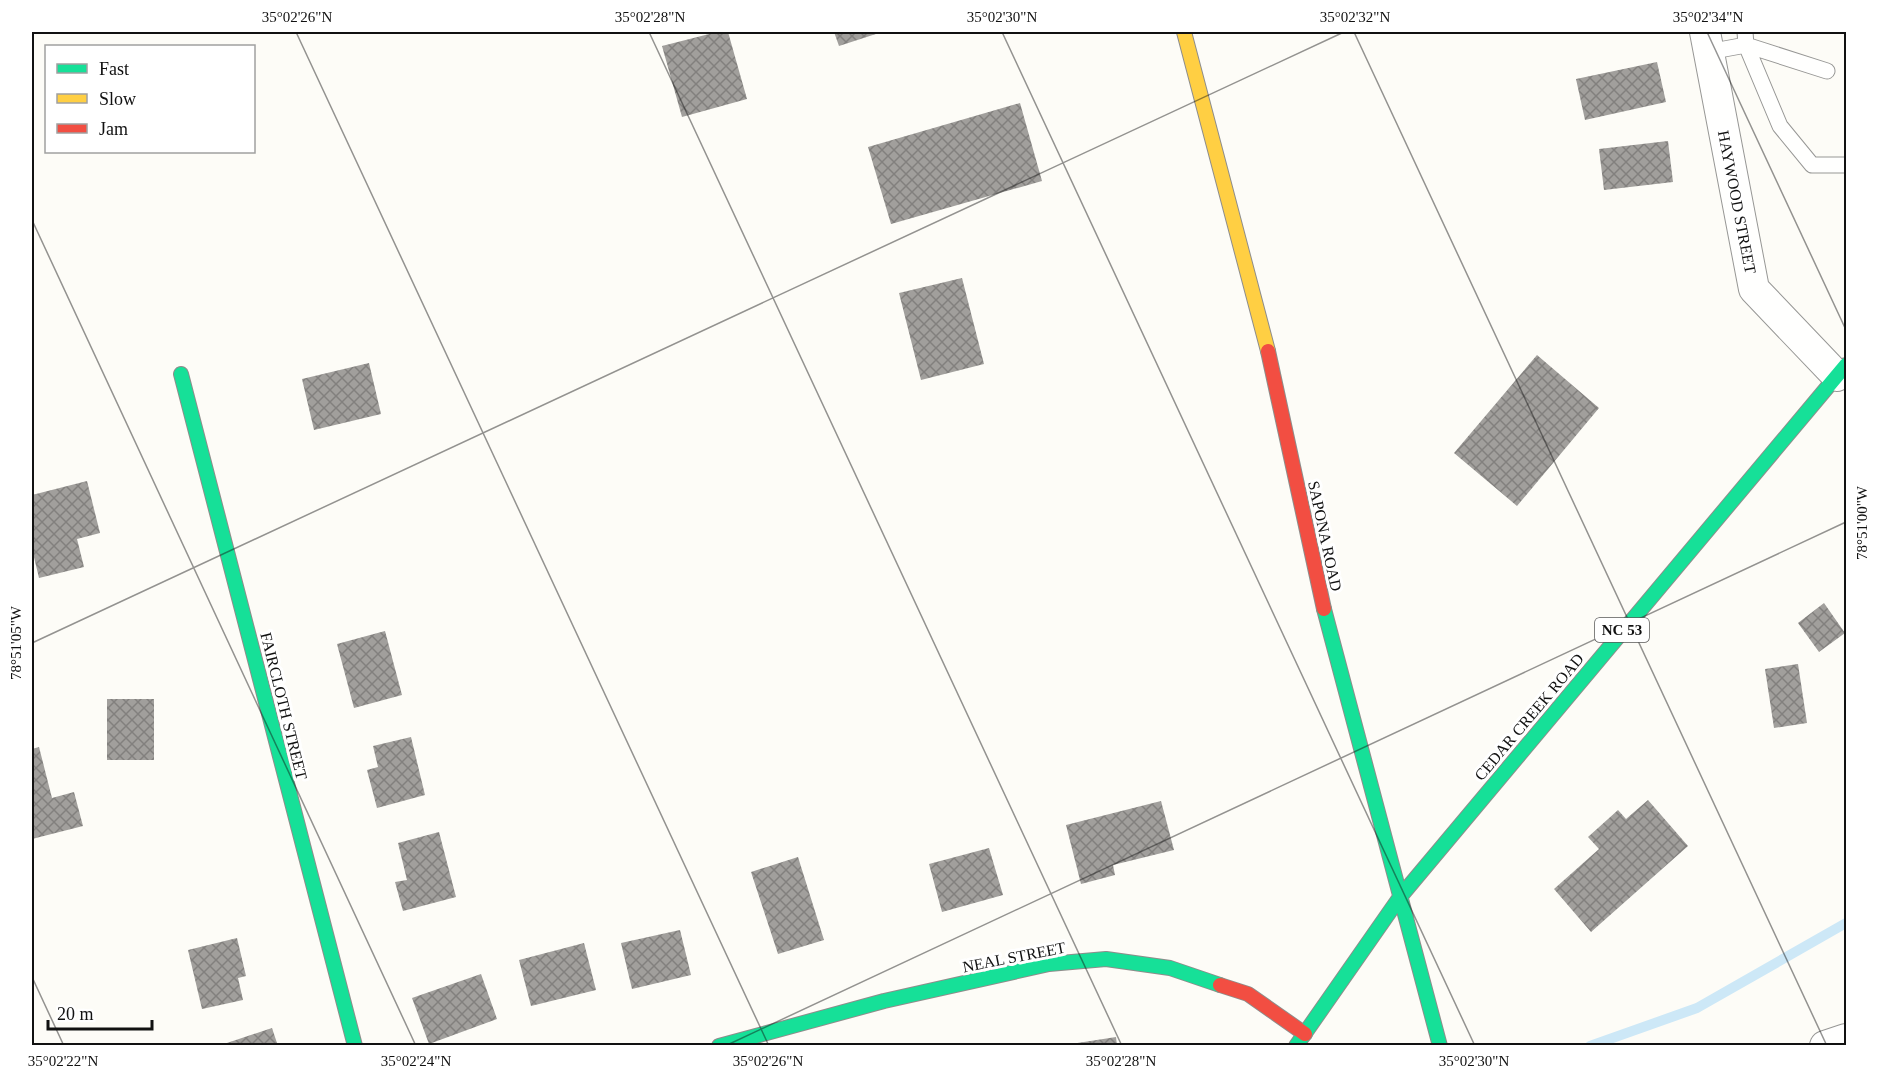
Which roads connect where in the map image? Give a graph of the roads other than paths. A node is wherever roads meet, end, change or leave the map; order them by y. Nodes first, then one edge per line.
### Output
1 (1184, 32) edge
2 (1746, 38) edge
3 (1706, 42) edge
4 (1827, 71) dead end
5 (1846, 165) edge
6 (1842, 370) edge
7 (181, 374) dead end
8 (1400, 897) junction
9 (1846, 1039) edge
10 (1301, 1040) edge
11 (355, 1046) edge
12 (719, 1046) edge
13 (1440, 1046) edge
14 (1825, 1046) edge

1 - 8 street, SAPONA ROAD
2 - 3 lane
2 - 4 lane
2 - 5 lane
3 - 6 street, HAYWOOD STREET
6 - 8 street, CEDAR CREEK ROAD / NC 53
7 - 11 street, FAIRCLOTH STREET
8 - 10 street, CEDAR CREEK ROAD / NC 53
8 - 13 street, SAPONA ROAD
9 - 14 street
10 - 12 street, NEAL STREET

